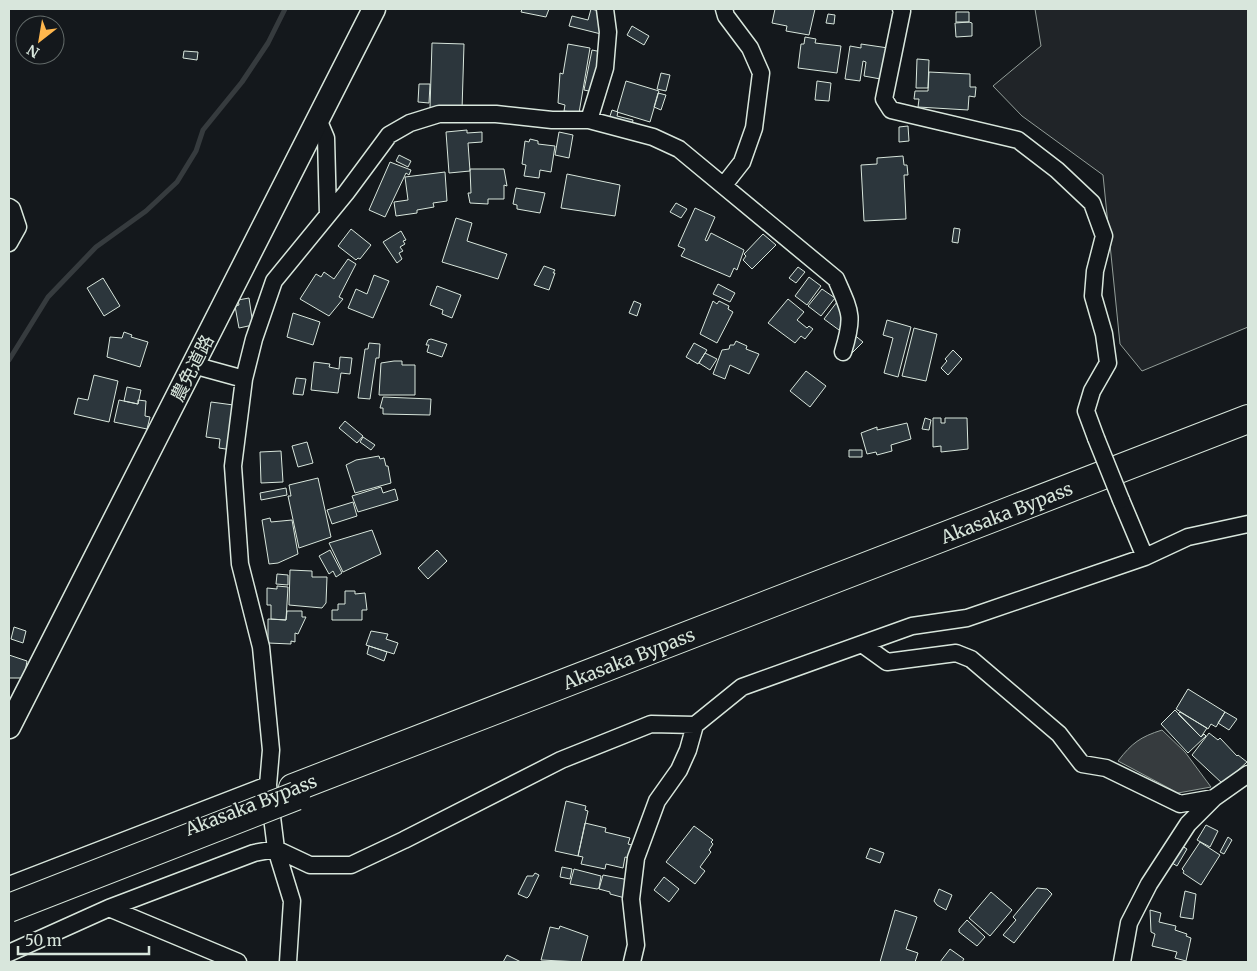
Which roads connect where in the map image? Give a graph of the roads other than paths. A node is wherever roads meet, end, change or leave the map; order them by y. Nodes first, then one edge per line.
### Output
1 (374, 9) edge
2 (605, 9) edge
3 (724, 9) edge
4 (901, 9) edge
5 (318, 119) junction
6 (589, 120) junction
7 (724, 185) junction
8 (9, 207) edge
9 (328, 215) junction
10 (9, 243) edge
11 (844, 352) dead end
12 (194, 365) junction
13 (244, 379) junction
14 (1248, 419) edge
15 (1248, 430) edge
16 (1248, 524) edge
17 (1145, 557) junction
18 (862, 644) junction
19 (695, 725) junction
20 (9, 727) edge
21 (1248, 774) edge
22 (286, 790) junction
23 (1214, 798) junction
24 (276, 849) junction
25 (9, 885) edge
26 (9, 898) edge
27 (9, 908) edge
28 (109, 908) junction
29 (9, 953) edge
30 (238, 962) edge
31 (288, 962) edge
32 (632, 962) edge
33 (1122, 962) edge

1 - 5 street, 農免道路
2 - 6 street
3 - 7 street
4 - 17 street, bridge
5 - 9 street
5 - 12 street, 農免道路
6 - 7 street
6 - 9 street
7 - 11 street
8 - 10 street
9 - 13 street
12 - 13 street
12 - 20 street, 農免道路
13 - 22 street
14 - 22 highway, Akasaka Bypass
15 - 22 highway, Akasaka Bypass
16 - 17 street
17 - 18 street
18 - 19 street
18 - 23 street
19 - 24 street
19 - 32 street
21 - 23 street
22 - 24 street
22 - 25 street
22 - 26 highway, Akasaka Bypass
22 - 27 highway, Akasaka Bypass, bridge
23 - 33 street
24 - 28 street
24 - 31 street
28 - 29 street
28 - 30 street

